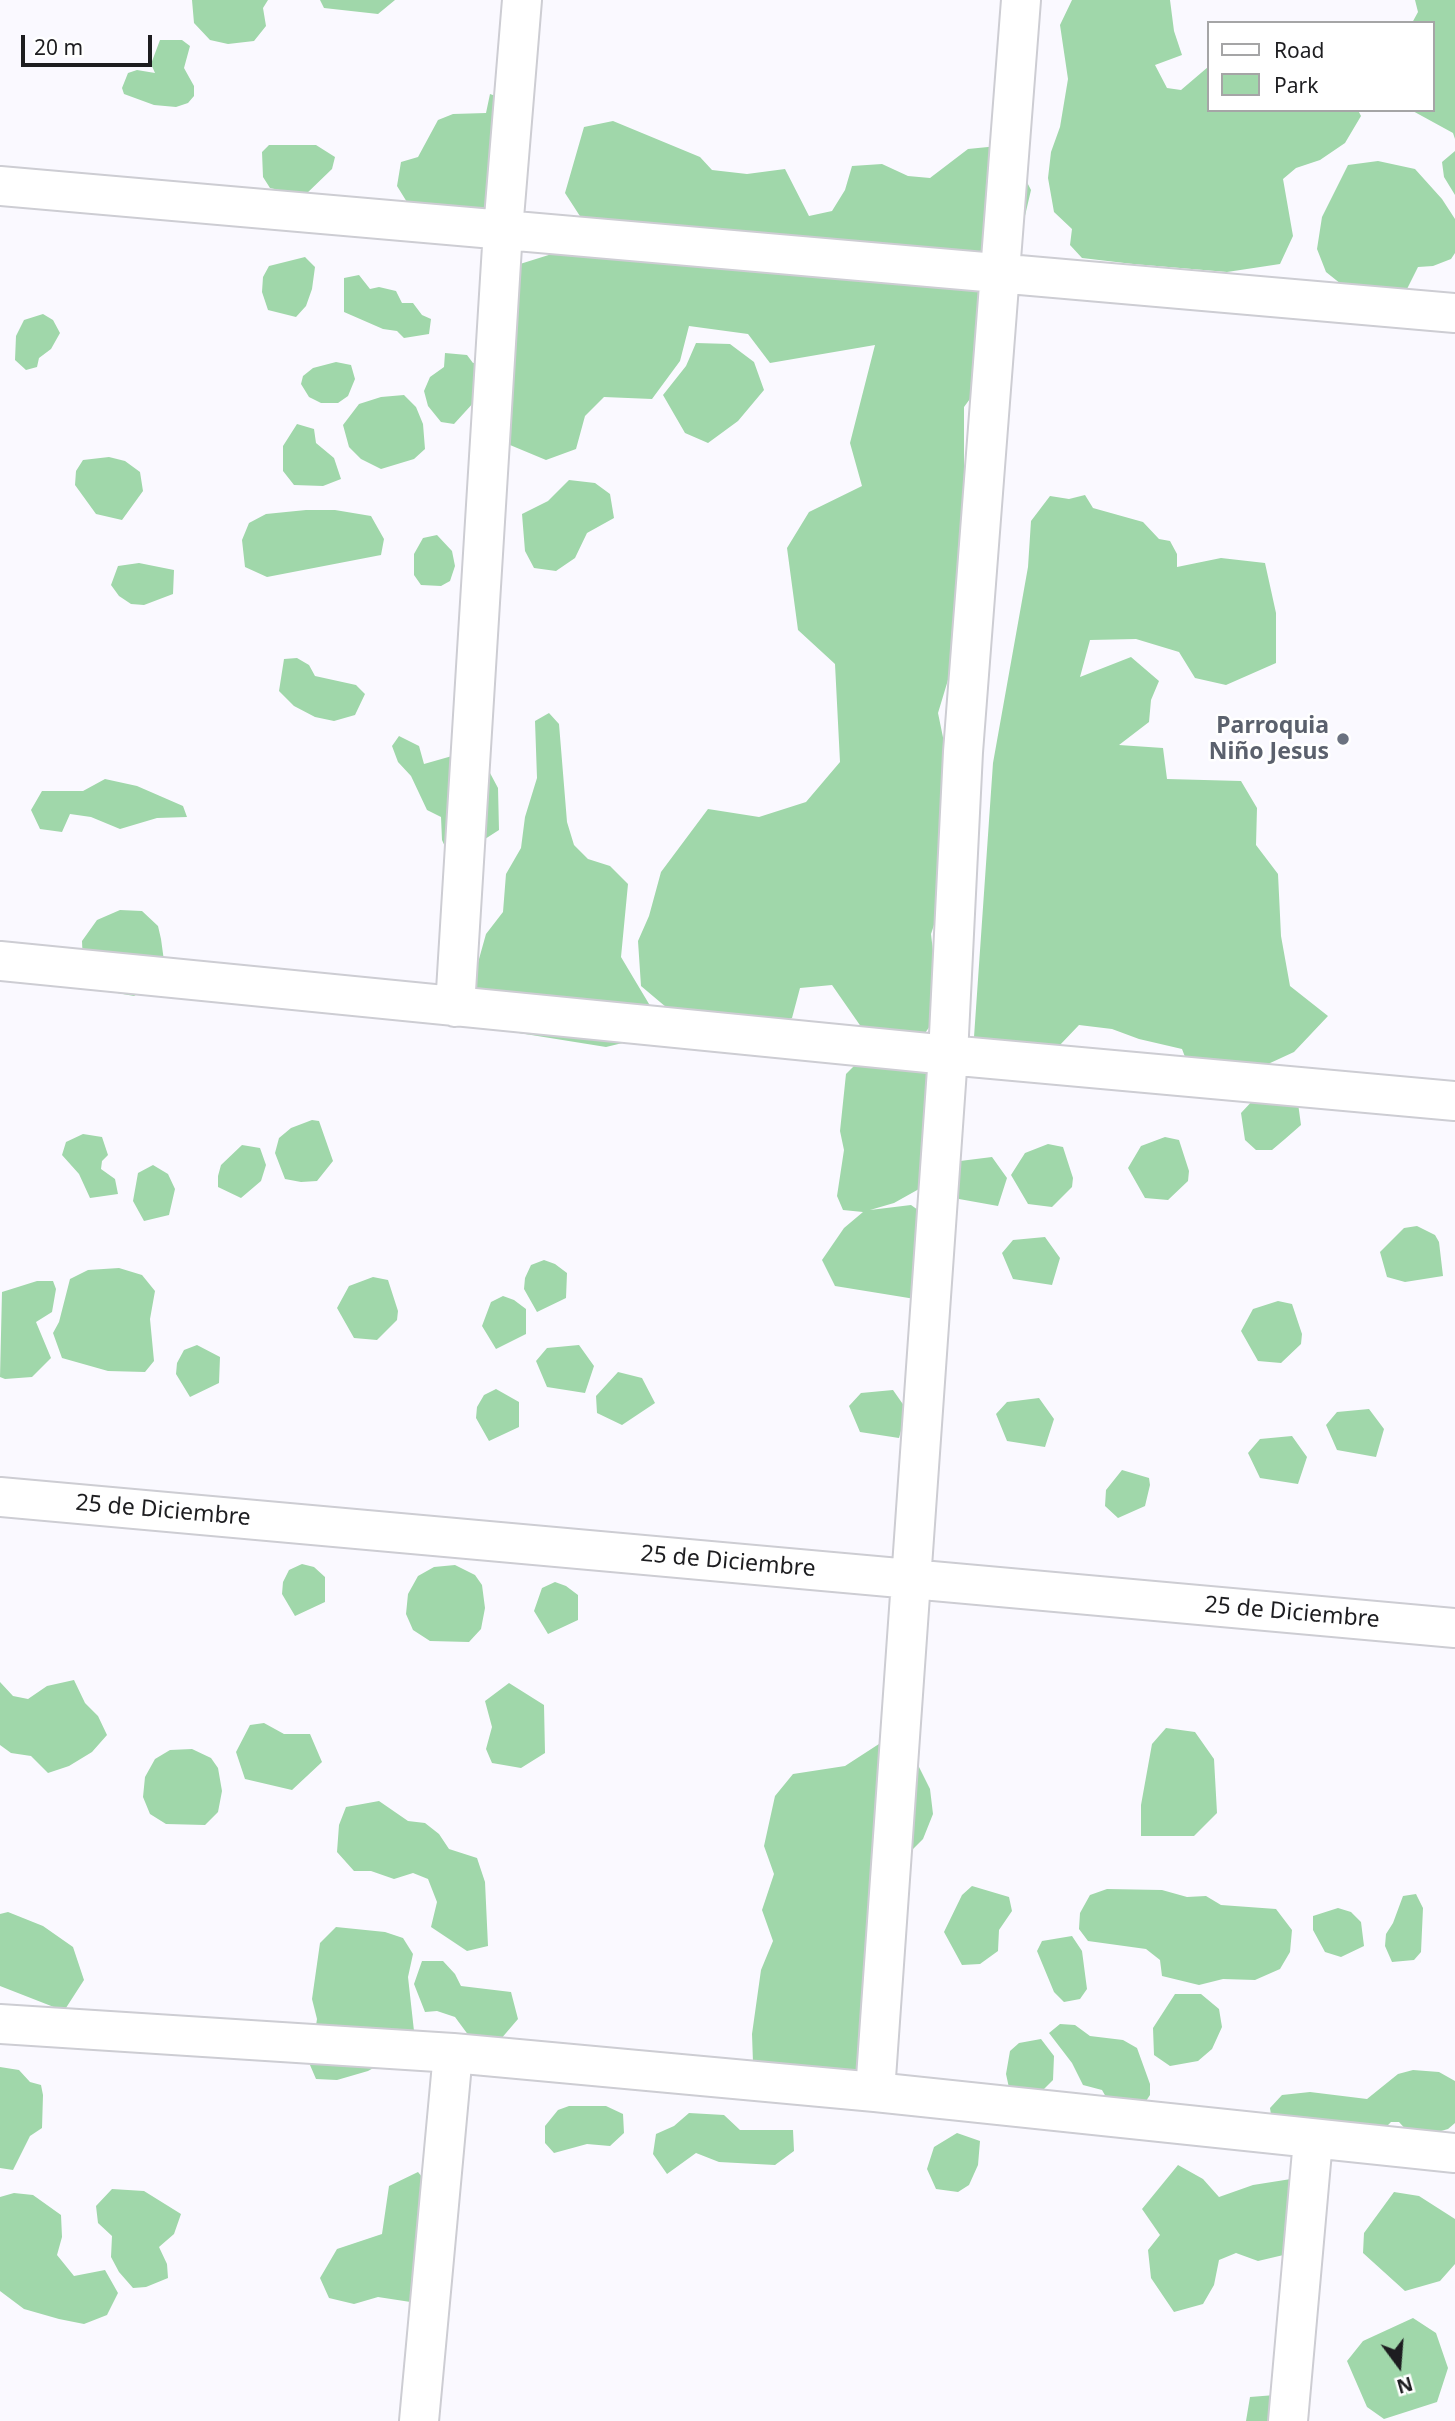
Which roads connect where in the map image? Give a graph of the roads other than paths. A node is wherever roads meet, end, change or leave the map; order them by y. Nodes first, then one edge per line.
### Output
1 (522, 0) edge
2 (1021, 0) edge
3 (0, 186) edge
4 (503, 230) junction
5 (1000, 272) junction
6 (1455, 313) edge
7 (0, 961) edge
8 (456, 1007) junction
9 (948, 1055) junction
10 (1455, 1101) edge
11 (0, 1497) edge
12 (911, 1578) junction
13 (1455, 1628) edge
14 (0, 2024) edge
15 (453, 2053) junction
16 (875, 2092) junction
17 (1313, 2140) junction
18 (1455, 2153) edge
19 (419, 2421) edge
20 (1288, 2421) edge

1 - 4 street
2 - 5 street
3 - 4 street
4 - 5 street
4 - 8 street
5 - 6 street
5 - 9 street
7 - 8 street
8 - 9 street
9 - 10 street
9 - 12 street
11 - 12 street, 25 de Diciembre
12 - 13 street, 25 de Diciembre
12 - 16 street
14 - 15 street
15 - 16 street
15 - 19 street
16 - 17 street
17 - 18 street
17 - 20 street

